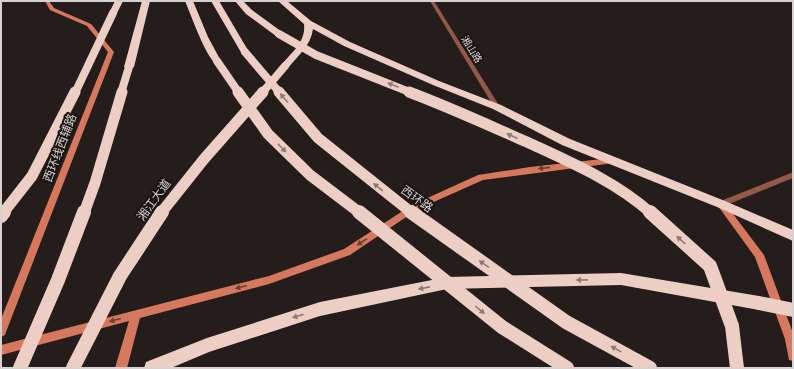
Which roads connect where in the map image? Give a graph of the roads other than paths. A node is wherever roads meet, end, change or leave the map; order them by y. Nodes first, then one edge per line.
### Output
1 (47, 1) edge
2 (119, 1) edge
3 (146, 1) edge
4 (189, 1) edge
5 (215, 1) edge
6 (239, 1) edge
7 (282, 1) edge
8 (432, 1) edge
9 (308, 23) junction
10 (497, 107) junction
11 (611, 161) junction
12 (793, 175) edge
13 (721, 204) junction
14 (1, 216) edge
15 (793, 236) edge
16 (793, 310) edge
17 (136, 314) junction
18 (1, 332) edge
19 (1, 350) edge
20 (793, 356) edge
21 (20, 368) edge
22 (73, 368) edge
23 (121, 368) edge
24 (152, 368) edge
25 (567, 368) edge
26 (650, 368) edge
27 (737, 368) edge

1 - 18 street, 西环线西辅路
2 - 14 highway, bridge
3 - 21 highway, bridge
4 -> 25 highway, bridge
26 -> 5 highway, 西环路, bridge
27 -> 6 highway, bridge
7 - 9 highway
8 - 10 street, 湘山路
9 - 10 highway
9 - 22 highway, 湘江大道, bridge
10 - 11 highway
11 - 13 highway
11 -> 17 street
12 - 13 lane
13 - 15 highway
13 - 20 street
16 -> 24 highway, bridge
17 -> 19 street
17 - 23 street

